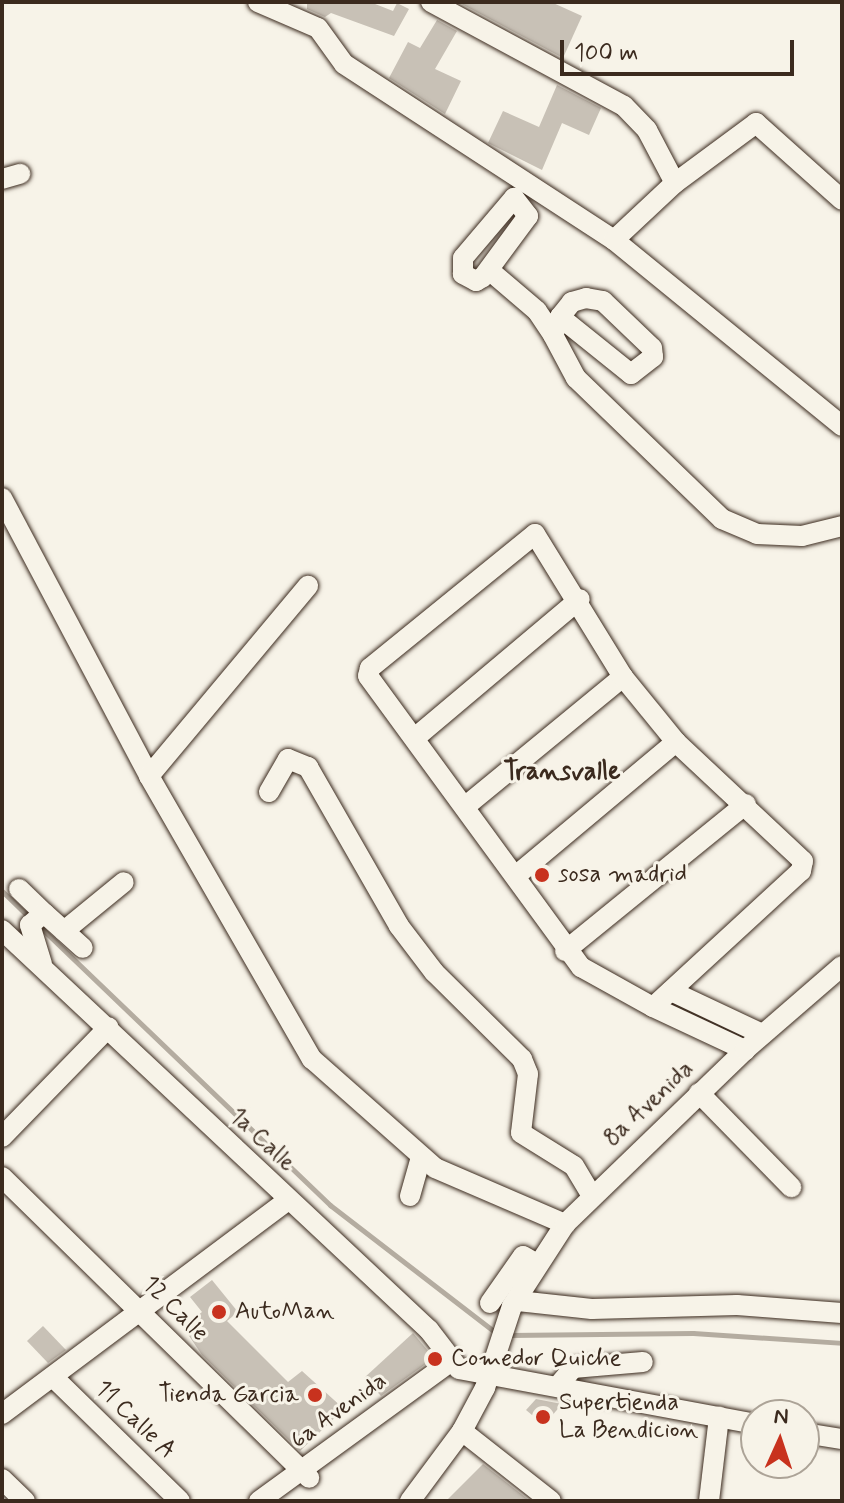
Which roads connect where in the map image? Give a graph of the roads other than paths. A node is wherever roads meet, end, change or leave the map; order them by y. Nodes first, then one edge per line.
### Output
1 (260, 2) edge
2 (431, 2) edge
3 (675, 183) junction
4 (842, 200) edge
5 (614, 240) junction
6 (489, 270) dead end
7 (842, 426) edge
8 (2, 498) edge
9 (842, 526) edge
10 (308, 586) dead end
11 (580, 599) junction
12 (623, 677) junction
13 (416, 737) junction
14 (676, 742) junction
15 (149, 776) junction
16 (269, 792) dead end
17 (746, 804) junction
18 (467, 805) junction
19 (518, 874) junction
20 (124, 882) dead end
21 (19, 889) dead end
22 (38, 918) junction
23 (2, 930) edge
24 (64, 931) junction
25 (83, 948) dead end
26 (565, 951) junction
27 (842, 966) edge
28 (43, 967) junction
29 (671, 991) junction
30 (653, 1007) junction
31 (109, 1027) junction
32 (762, 1034) junction
33 (745, 1050) junction
34 (699, 1093) junction
35 (2, 1137) edge
36 (421, 1157) junction
37 (2, 1177) edge
38 (791, 1187) dead end
39 (591, 1194) junction
40 (410, 1196) dead end
41 (288, 1200) junction
42 (565, 1224) junction
43 (537, 1264) junction
44 (490, 1303) dead end
45 (515, 1307) junction
46 (139, 1313) junction
47 (842, 1313) edge
48 (643, 1362) dead end
49 (455, 1365) junction
50 (490, 1374) junction
51 (53, 1377) junction
52 (558, 1386) junction
53 (2, 1414) edge
54 (719, 1417) junction
55 (740, 1421) edge
56 (462, 1431) junction
57 (820, 1436) edge
58 (842, 1439) edge
59 (306, 1474) junction
60 (2, 1479) edge
61 (416, 1499) edge
62 (25, 1501) edge
63 (180, 1501) edge
64 (259, 1501) edge
65 (278, 1501) edge
66 (551, 1501) edge
67 (709, 1501) edge

1 - 5 street
2 - 3 street
3 - 4 street
3 - 5 street
5 - 7 street
6 - 9 street
8 - 15 street
10 - 15 street
11 - 12 street
11 - 13 street
11 - 13 street
12 - 14 street
12 - 18 street
13 - 18 street
14 - 17 street
14 - 19 street
15 - 36 street
16 - 39 street
17 - 26 street
17 - 29 street
18 - 19 street
19 - 26 street
20 - 24 street
21 - 22 street
22 - 24 street
22 - 28 street
23 - 28 street, 1a Calle
24 - 25 street
26 - 30 street
27 - 32 street, 8a Avenida
28 - 31 street, 1a Calle
29 - 30 street
29 - 32 street
30 - 33 street
31 - 35 street
31 - 41 street, 1a Calle
32 - 33 street, 8a Avenida
33 - 34 street, 8a Avenida
34 - 38 street
34 - 39 street, 8a Avenida
36 - 40 street
36 - 42 street
37 - 46 street, 12 Calle
39 - 42 street, 8a Avenida
41 - 46 street
41 - 49 street, 1a Calle
42 - 43 street, 8a Avenida
43 - 44 street
43 - 45 street, 8a Avenida
45 - 47 street
45 - 50 street, 8a Avenida
46 - 51 street
46 - 59 street, 12 Calle
48 - 52 street
49 - 50 street
49 - 59 street, 6a Avenida
50 - 52 street
50 - 56 street, 8a Avenida
51 - 53 street
51 - 63 street, 11 Calle A
52 - 54 street
54 - 55 street
54 - 67 street
56 - 61 street, 8a Avenida
56 - 66 street
57 - 58 street
59 - 64 street, 6a Avenida
59 - 65 street, 6a Avenida
60 - 62 street

